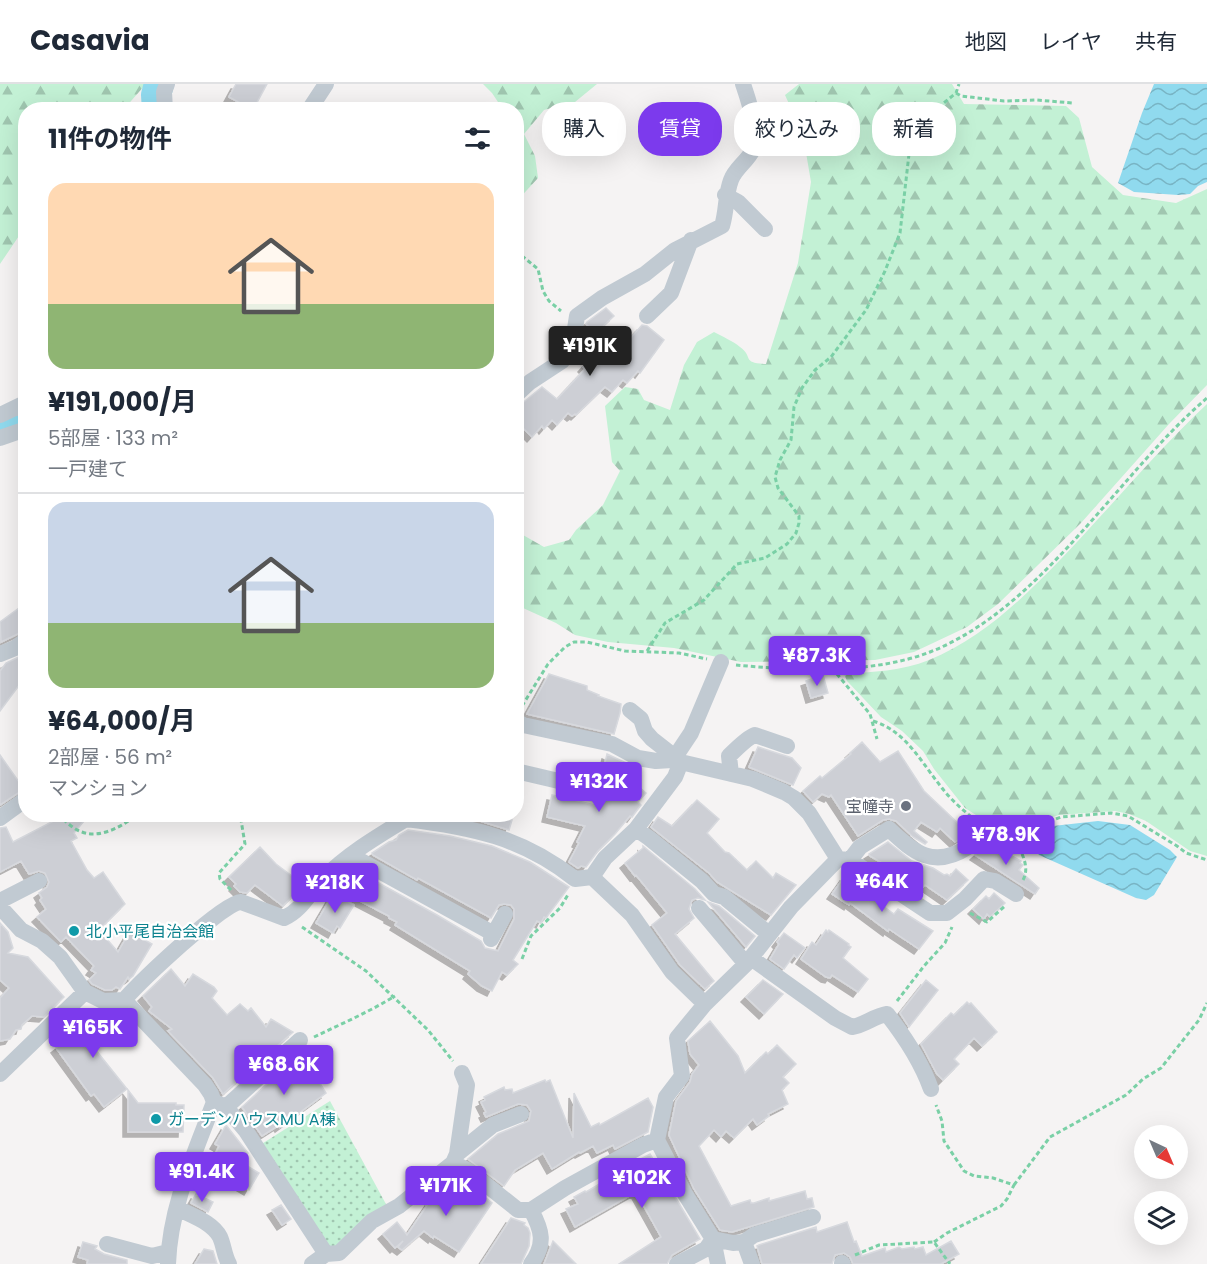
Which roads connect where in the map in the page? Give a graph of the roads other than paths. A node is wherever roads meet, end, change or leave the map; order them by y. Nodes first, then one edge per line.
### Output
1 (167, 84) edge
2 (326, 84) edge
3 (743, 84) edge
4 (165, 102) edge
5 (314, 102) edge
6 (725, 195) junction
7 (765, 229) dead end
8 (691, 240) junction
9 (647, 316) dead end
10 (524, 388) edge
11 (18, 406) edge
12 (0, 415) edge
13 (18, 432) edge
14 (0, 438) edge
15 (18, 646) edge
16 (0, 654) edge
17 (721, 662) road end
18 (630, 710) dead end
19 (524, 724) edge
20 (787, 746) dead end
21 (676, 759) junction
22 (524, 773) edge
23 (731, 774) junction
24 (597, 790) dead end
25 (18, 805) edge
26 (0, 818) edge
27 (399, 822) edge
28 (434, 822) edge
29 (636, 829) junction
30 (1016, 832) road end
31 (352, 856) junction
32 (844, 860) junction
33 (583, 878) junction
34 (39, 880) dead end
35 (1016, 894) road end
36 (0, 901) edge
37 (0, 907) edge
38 (699, 908) dead end
39 (505, 914) dead end
40 (769, 934) junction
41 (748, 961) junction
42 (85, 992) junction
43 (124, 1000) junction
44 (705, 1004) junction
45 (300, 1040) road end
46 (5, 1069) edge
47 (462, 1073) road end
48 (931, 1089) road end
49 (220, 1105) junction
50 (521, 1114) dead end
51 (657, 1140) junction
52 (455, 1159) junction
53 (177, 1208) junction
54 (531, 1210) junction
55 (813, 1217) dead end
56 (712, 1239) junction
57 (744, 1242) junction
58 (107, 1244) dead end
59 (326, 1254) junction
60 (168, 1258) edge
61 (229, 1264) edge
62 (312, 1264) edge
63 (531, 1264) edge
64 (677, 1264) edge
65 (718, 1264) edge
66 (752, 1264) edge

1 - 4 street
2 - 5 street
3 - 6 street
6 - 7 street
6 - 8 street
8 - 9 street
8 - 10 street
11 - 12 street
13 - 14 street
15 - 16 street
17 - 21 street
18 - 21 street
19 - 21 street
20 - 23 street
21 - 23 street
21 - 29 street
22 - 24 street
23 - 32 street
25 - 26 street
27 - 31 street
28 - 33 street
29 - 33 street
29 - 40 street
30 - 32 street
31 - 39 street
31 - 43 street
32 - 35 street
32 - 40 street
33 - 44 street
34 - 36 street
37 - 42 street
38 - 41 street
40 - 41 street
41 - 44 street
41 - 48 street
42 - 43 street
42 - 46 street
43 - 49 street
44 - 51 street
45 - 49 street
47 - 52 street
49 - 53 street
49 - 59 street
50 - 52 street
51 - 54 street
51 - 56 street
52 - 54 street
52 - 59 street
53 - 60 street
53 - 61 street
54 - 63 street
55 - 57 street
56 - 57 street
56 - 64 street
56 - 65 street
57 - 66 street
58 - 60 street
59 - 62 street

